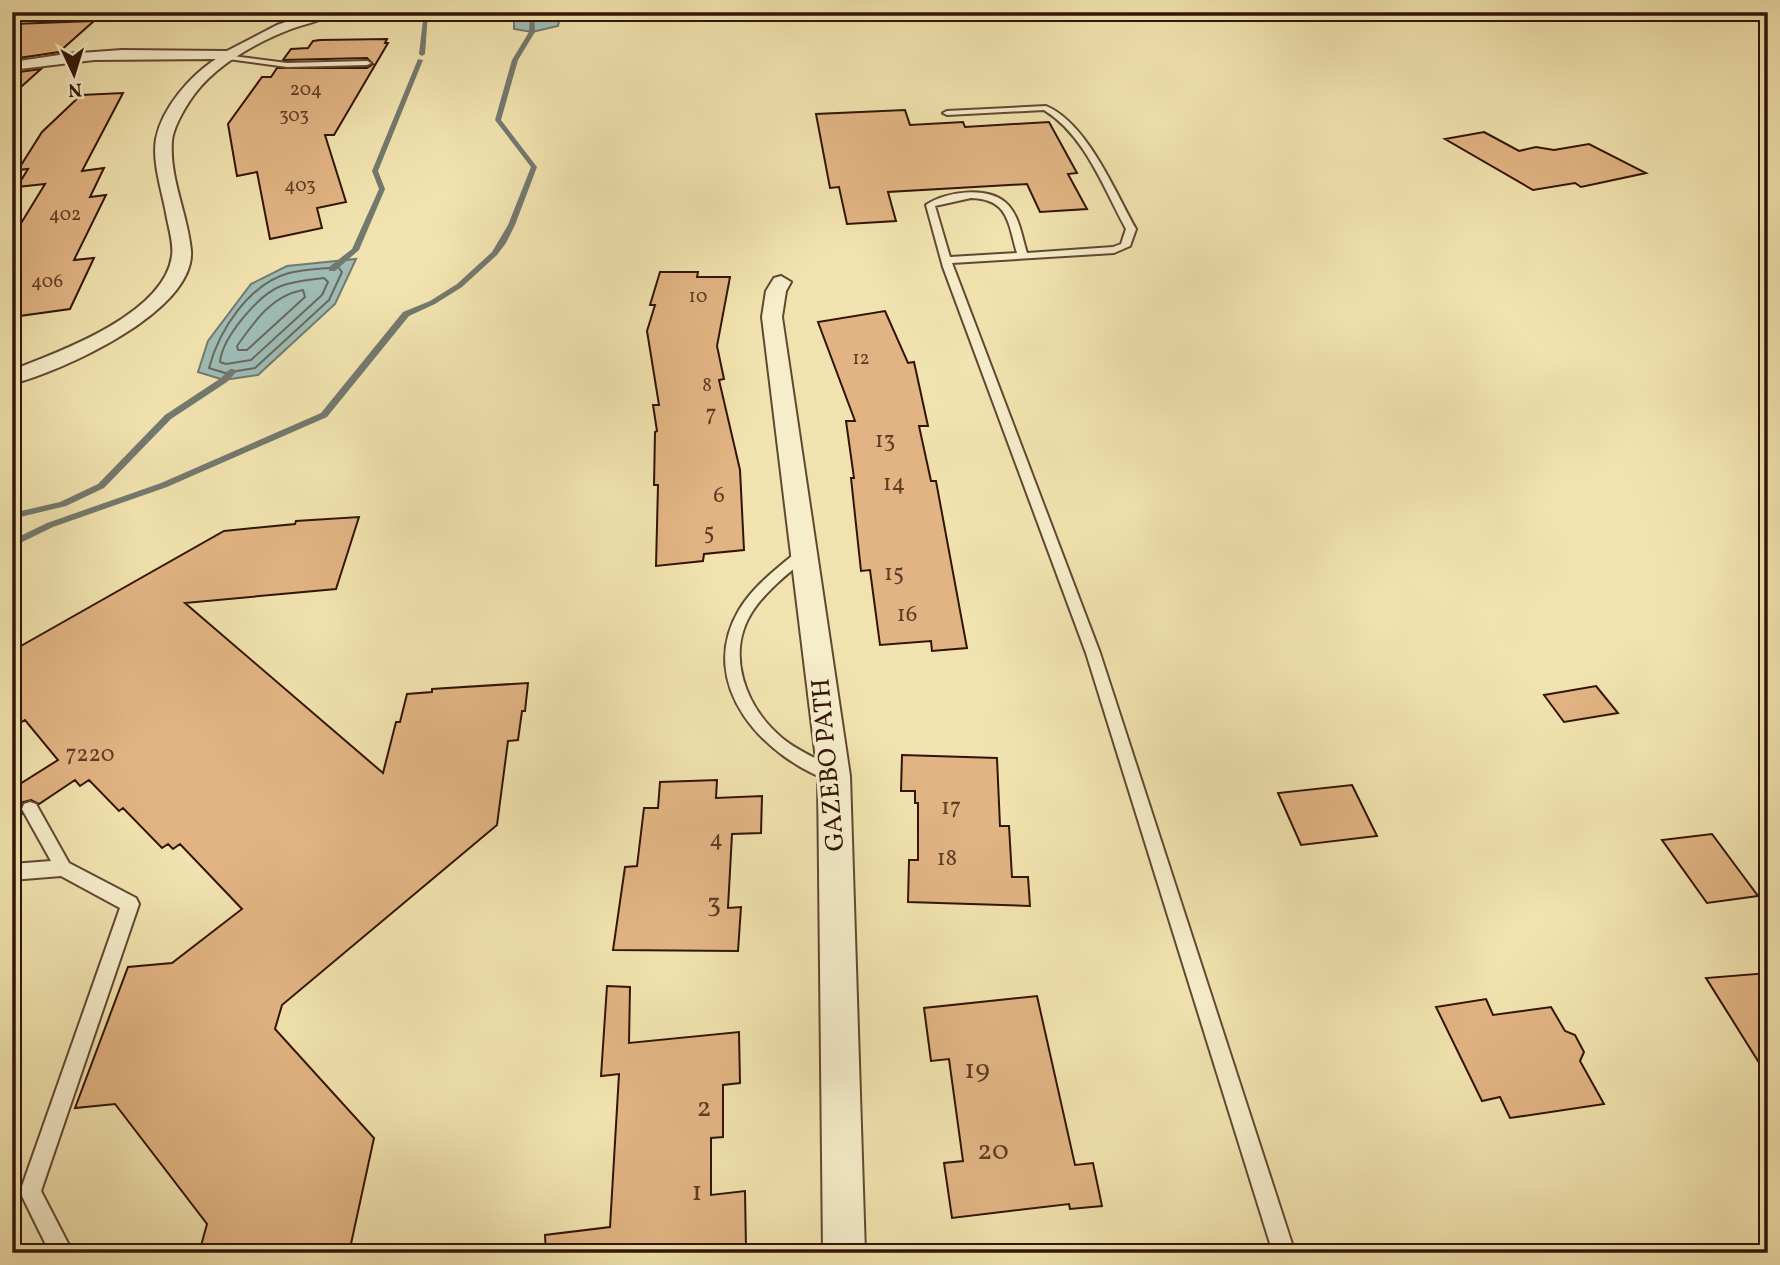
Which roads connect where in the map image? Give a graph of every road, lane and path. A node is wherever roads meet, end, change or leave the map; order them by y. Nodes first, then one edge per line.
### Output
1 (328, 12) edge
2 (230, 56) junction
3 (367, 63) dead end
4 (12, 66) edge
5 (947, 113) dead end
6 (1023, 256) junction
7 (946, 260) junction
8 (781, 282) dead end
9 (12, 377) edge
10 (804, 553) junction
11 (834, 776) junction
12 (30, 810) dead end
13 (63, 868) junction
14 (12, 872) edge
15 (62, 1253) edge
16 (844, 1253) edge
17 (1284, 1253) edge

1 - 2 street
2 - 3 lane
2 - 4 street
2 - 9 street
5 - 6 lane
6 - 7 lane
6 - 7 lane
7 - 17 lane
8 - 10 street, GAZEBO PATH
10 - 11 street, GAZEBO PATH
10 - 11 lane
11 - 16 street, GAZEBO PATH
12 - 13 lane
13 - 14 lane
13 - 15 lane

